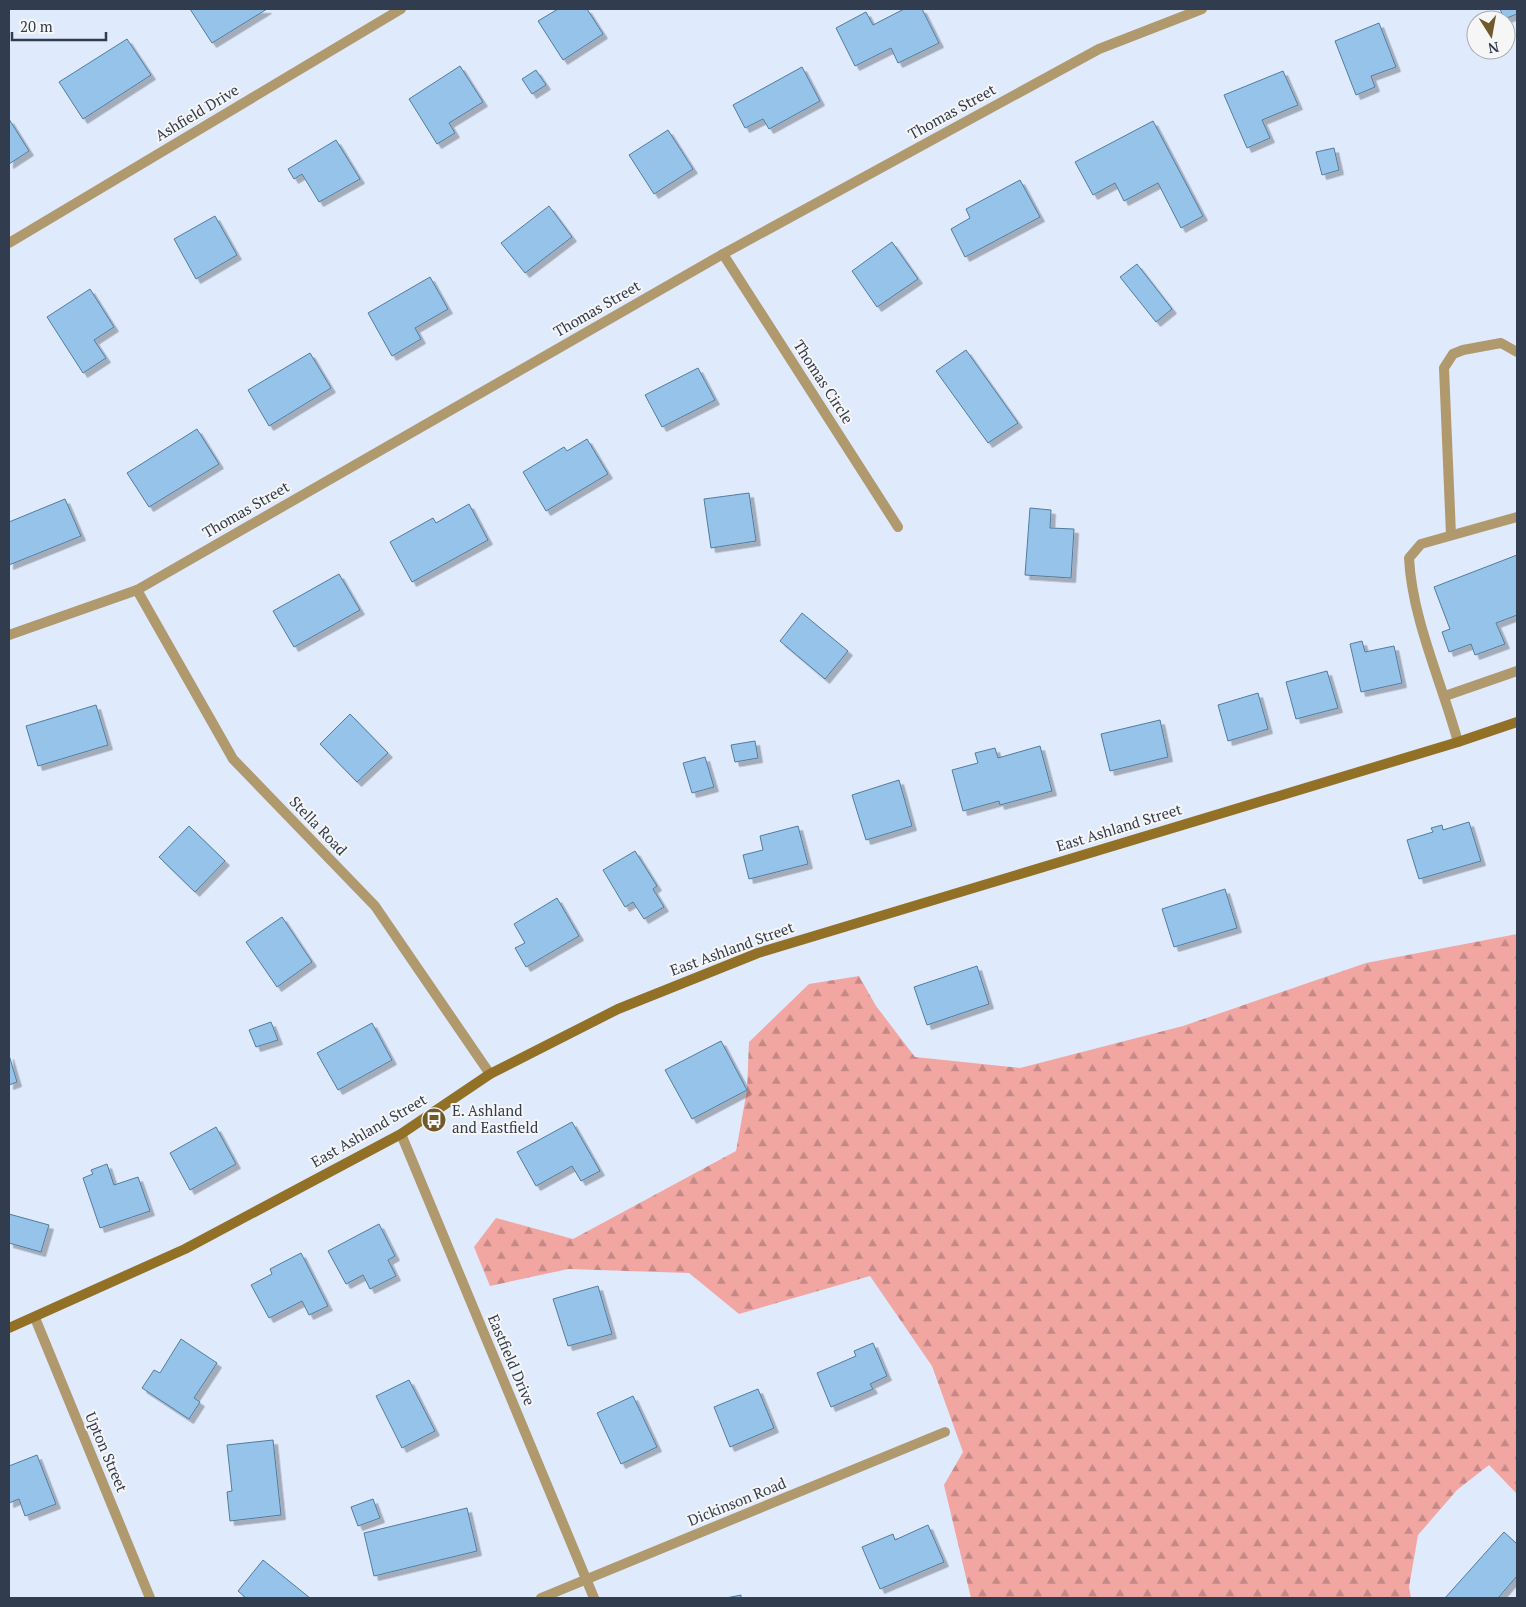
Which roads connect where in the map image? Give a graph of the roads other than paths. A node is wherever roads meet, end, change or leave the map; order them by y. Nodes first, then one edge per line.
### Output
1 (400, 9) edge
2 (1202, 9) edge
3 (9, 243) edge
4 (723, 254) junction
5 (1517, 352) edge
6 (1517, 517) edge
7 (898, 527) dead end
8 (1451, 535) junction
9 (137, 590) junction
10 (9, 634) edge
11 (1517, 671) edge
12 (1445, 696) junction
13 (1517, 722) edge
14 (1458, 742) junction
15 (490, 1074) junction
16 (401, 1134) junction
17 (35, 1318) junction
18 (9, 1328) edge
19 (944, 1432) dead end
20 (587, 1580) junction
21 (150, 1598) edge
22 (541, 1598) edge
23 (594, 1598) edge

1 - 3 street, Ashfield Drive
2 - 4 street, Thomas Street
4 - 7 street, Thomas Circle
4 - 9 street, Thomas Street
5 - 8 street
6 - 8 street
8 - 12 street
9 - 10 street, Thomas Street
9 - 15 street, Stella Road
11 - 12 street
12 - 14 street
13 - 14 main road, East Ashland Street
14 - 15 main road, East Ashland Street
15 - 16 main road, East Ashland Street
16 - 17 main road, East Ashland Street
16 - 20 street, Eastfield Drive
17 - 18 main road, East Ashland Street
17 - 21 street, Upton Street
19 - 20 street, Dickinson Road
20 - 22 street, Dickinson Road
20 - 23 street, Eastfield Drive

